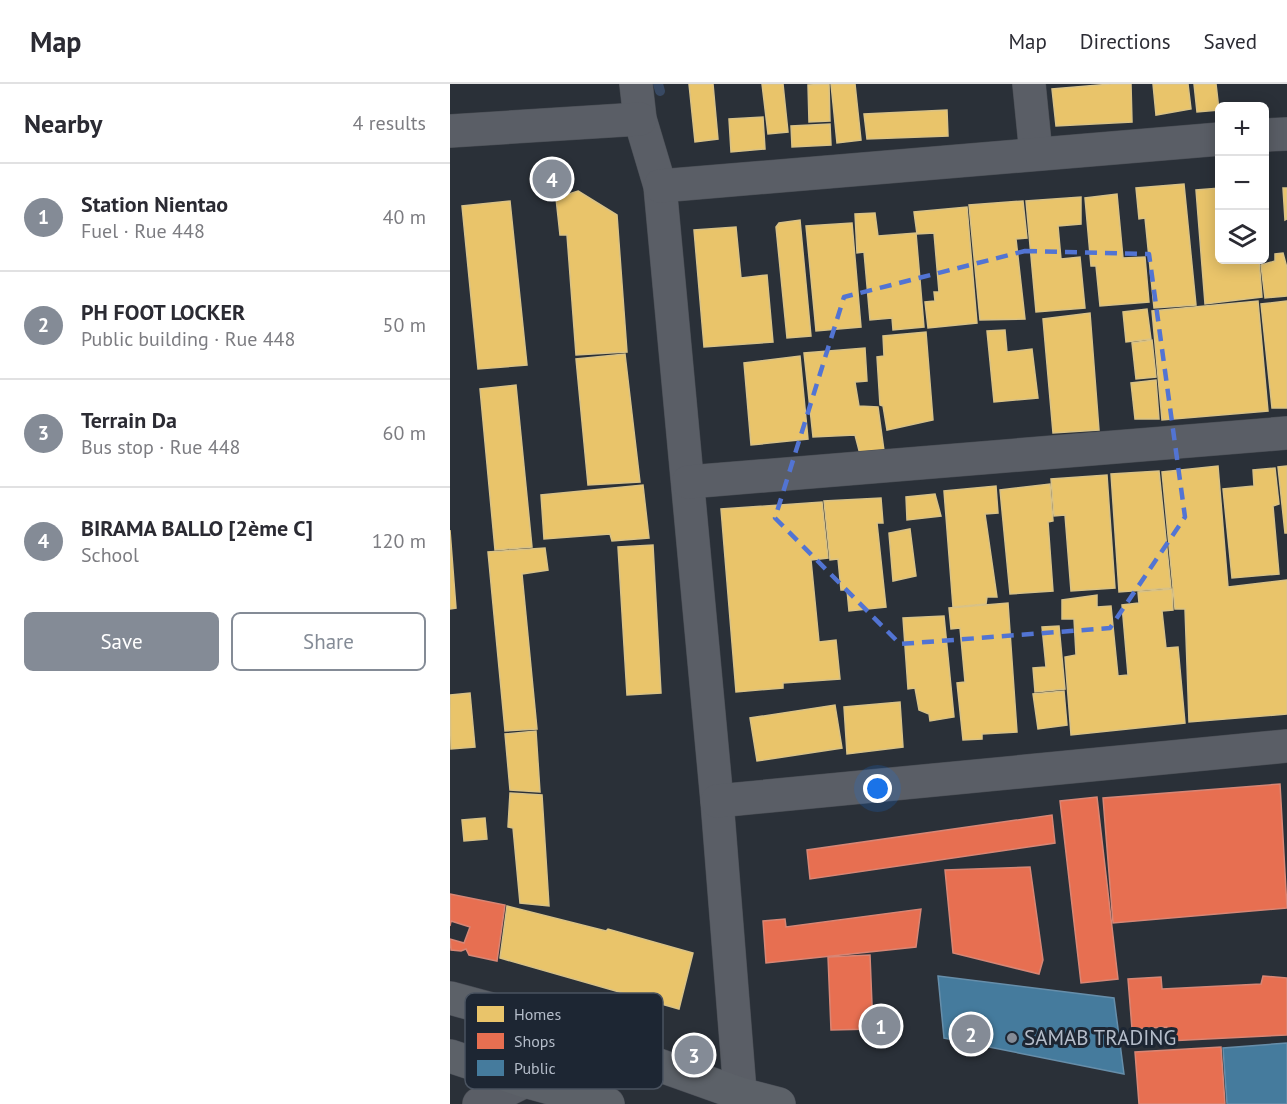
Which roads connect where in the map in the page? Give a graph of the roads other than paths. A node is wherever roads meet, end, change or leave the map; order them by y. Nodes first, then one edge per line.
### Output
1 (636, 84) edge
2 (1029, 84) edge
3 (640, 118) junction
4 (450, 131) edge
5 (1287, 134) edge
6 (1269, 135) edge
7 (1215, 139) edge
8 (1036, 154) junction
9 (660, 186) junction
10 (1287, 433) edge
11 (687, 482) junction
12 (1287, 746) edge
13 (717, 801) junction
14 (450, 998) edge
15 (465, 1002) edge
16 (450, 1056) edge
17 (465, 1061) edge
18 (663, 1069) edge
19 (509, 1089) edge
20 (554, 1089) edge
21 (741, 1099) edge
22 (479, 1104) edge
23 (608, 1104) edge
24 (779, 1104) edge

1 - 3 street
2 - 8 street
3 - 4 street
3 - 9 street
5 - 6 street
7 - 8 street
8 - 9 street
9 - 11 street
10 - 11 street
11 - 13 street
12 - 13 street
13 - 21 street
14 - 15 main road
16 - 17 main road
18 - 21 main road
19 - 22 street
20 - 23 main road
21 - 24 main road

